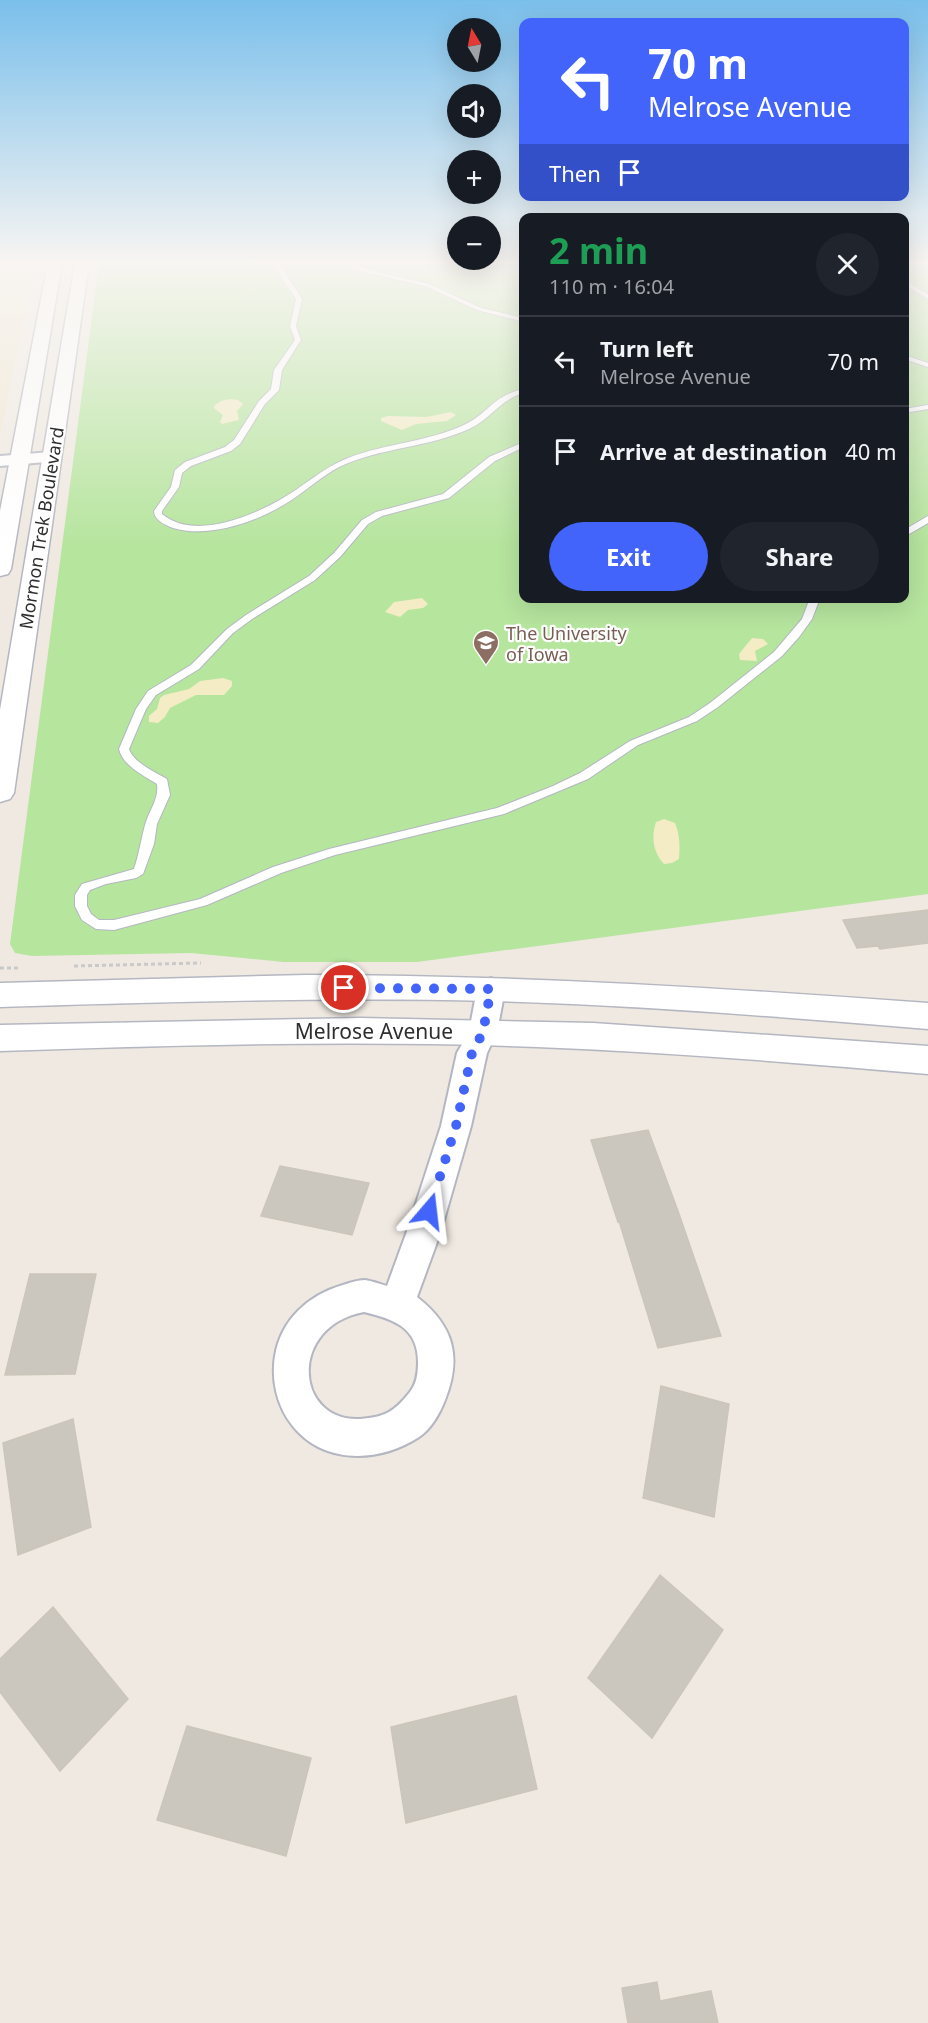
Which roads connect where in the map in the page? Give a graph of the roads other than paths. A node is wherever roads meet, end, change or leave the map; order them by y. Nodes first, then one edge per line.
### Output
1 (35, 357) edge
2 (67, 357) edge
3 (286, 357) edge
4 (909, 359) edge
5 (928, 365) edge
6 (519, 392) edge
7 (928, 408) edge
8 (909, 410) edge
9 (519, 446) edge
10 (50, 462) junction
11 (10, 465) edge
12 (928, 519) edge
13 (909, 531) edge
14 (0, 569) edge
15 (813, 603) edge
16 (0, 792) edge
17 (5, 981) edge
18 (491, 989) junction
19 (928, 1016) edge
20 (483, 1032) junction
21 (0, 1038) edge
22 (928, 1059) edge
23 (398, 1302) junction

1 - 11 main road, Mormon Trek Boulevard
2 - 10 main road, Mormon Trek Boulevard
3 - 6 lane
4 - 5 lane
7 - 8 lane
9 - 15 lane
10 - 11 street
10 - 16 main road, Mormon Trek Boulevard
11 - 14 main road, Mormon Trek Boulevard
12 - 13 lane
17 - 18 main road, Melrose Avenue
18 - 19 main road, Melrose Avenue
18 - 20 street
20 - 21 main road, Melrose Avenue
20 - 22 main road, Melrose Avenue
20 - 23 street
23 - 23 street

